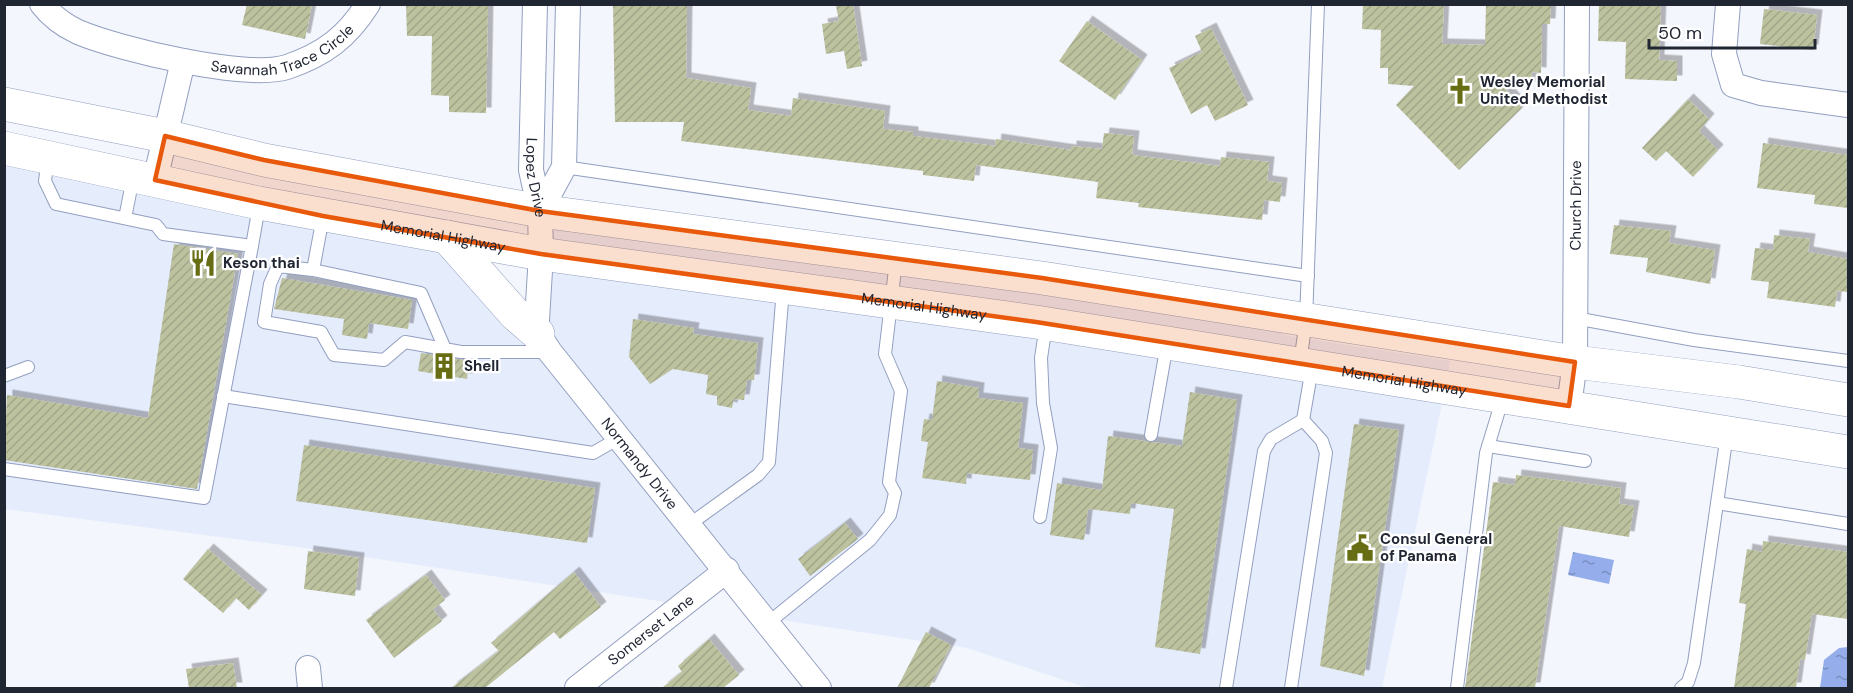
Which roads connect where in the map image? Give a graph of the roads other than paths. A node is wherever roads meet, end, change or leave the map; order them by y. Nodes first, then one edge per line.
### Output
1 (42, 4) edge
2 (368, 4) edge
3 (535, 4) edge
4 (568, 4) edge
5 (1318, 4) edge
6 (1576, 4) edge
7 (1728, 4) edge
8 (183, 61) junction
9 (4, 104) edge
10 (1848, 105) edge
11 (165, 136) junction
12 (4, 148) edge
13 (48, 156) junction
14 (564, 167) junction
15 (144, 177) junction
16 (259, 203) junction
17 (540, 211) junction
18 (323, 216) junction
19 (125, 218) junction
20 (447, 237) junction
21 (252, 246) junction
22 (541, 254) junction
23 (896, 258) junction
24 (313, 270) junction
25 (1308, 276) junction
26 (783, 287) junction
27 (890, 302) junction
28 (1575, 318) junction
29 (1306, 320) junction
30 (1046, 323) junction
31 (1167, 342) junction
32 (544, 343) junction
33 (445, 349) junction
34 (1575, 362) junction
35 (1848, 362) edge
36 (1306, 365) junction
37 (28, 367) dead end
38 (4, 376) edge
39 (223, 396) junction
40 (1503, 396) junction
41 (1848, 400) edge
42 (1569, 406) junction
43 (1302, 420) junction
44 (1727, 433) junction
45 (1151, 435) dead end
46 (619, 438) junction
47 (1488, 446) junction
48 (1848, 452) edge
49 (1585, 461) dead end
50 (4, 469) edge
51 (1717, 503) junction
52 (1040, 517) dead end
53 (690, 524) junction
54 (1848, 524) edge
55 (727, 570) junction
56 (768, 622) junction
57 (577, 688) edge
58 (819, 688) edge
59 (1226, 688) edge
60 (1291, 688) edge
61 (1457, 688) edge
62 (1681, 688) edge

1 - 8 street, Savannah Trace Circle
2 - 8 street, Savannah Trace Circle
3 - 17 street, Lopez Drive
4 - 14 street, Lopez Drive
5 - 25 lane
6 - 28 street, Church Drive
7 - 10 street
8 - 11 street, Savannah Trace Circle
9 - 11 main road
11 - 15 street, Savannah Trace Circle
11 - 17 main road
12 - 13 main road, Memorial Highway
13 - 15 main road, Memorial Highway
13 - 19 lane
14 - 17 street, Lopez Drive
14 - 25 lane
15 - 16 main road, Memorial Highway
15 - 19 lane
16 - 18 main road, Memorial Highway
16 - 21 lane
17 - 22 street
17 - 23 main road
18 - 20 main road, Memorial Highway
18 - 24 lane
19 - 21 lane
20 - 22 main road, Memorial Highway
20 - 32 main road
21 - 39 lane
22 - 26 main road, Memorial Highway
22 - 32 street
23 - 27 lane
23 - 29 main road
24 - 33 lane
24 - 33 lane
25 - 29 lane
26 - 27 main road, Memorial Highway
26 - 53 lane
27 - 30 main road, Memorial Highway
27 - 56 lane
28 - 34 street, Church Drive
28 - 35 lane
29 - 34 main road
29 - 36 lane
30 - 31 main road, Memorial Highway
30 - 52 lane
31 - 36 main road, Memorial Highway
31 - 45 lane
32 - 33 lane
32 - 46 street, Normandy Drive
34 - 41 main road
34 - 42 street, Church Drive
36 - 40 main road, Memorial Highway
36 - 43 lane
37 - 38 lane
39 - 46 lane
39 - 50 lane
40 - 42 main road, Memorial Highway
40 - 47 lane
42 - 44 main road, Memorial Highway
43 - 59 lane
43 - 60 lane
44 - 48 main road, Memorial Highway
44 - 51 lane
46 - 53 street, Normandy Drive
47 - 49 lane
47 - 61 lane
51 - 54 lane
51 - 62 lane
53 - 55 street, Normandy Drive
55 - 56 street, Normandy Drive
55 - 57 street, Somerset Lane
56 - 58 street, Normandy Drive

